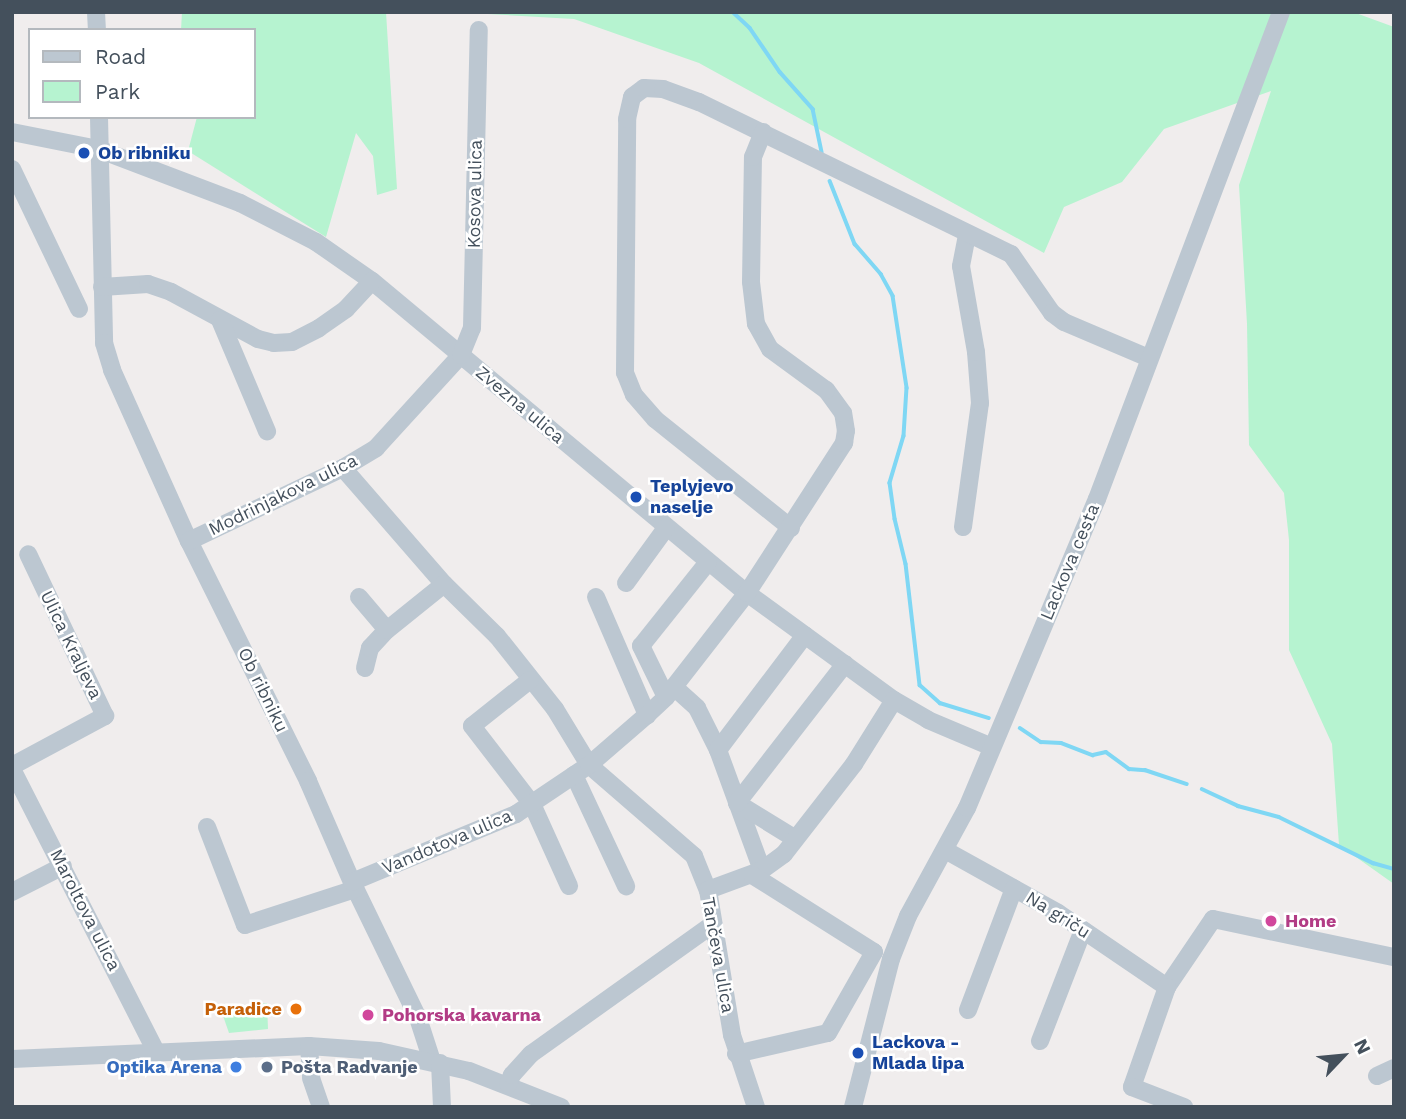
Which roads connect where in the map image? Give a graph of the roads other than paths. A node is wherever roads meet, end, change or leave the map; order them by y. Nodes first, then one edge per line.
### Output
1 (1280, 12) edge
2 (479, 30) dead end
3 (99, 119) edge
4 (12, 132) edge
5 (763, 132) junction
6 (99, 149) junction
7 (12, 169) edge
8 (967, 234) junction
9 (372, 281) junction
10 (103, 287) junction
11 (79, 309) dead end
12 (220, 320) junction
13 (461, 355) junction
14 (1149, 358) junction
15 (267, 431) dead end
16 (343, 468) junction
17 (963, 527) dead end
18 (667, 528) junction
19 (791, 528) junction
20 (189, 541) junction
21 (28, 554) dead end
22 (708, 562) junction
23 (626, 583) dead end
24 (444, 584) junction
25 (747, 593) junction
26 (359, 597) dead end
27 (596, 597) dead end
28 (387, 630) junction
29 (805, 635) junction
30 (845, 664) junction
31 (365, 668) dead end
32 (530, 680) junction
33 (670, 692) junction
34 (894, 700) junction
35 (648, 715) junction
36 (992, 747) junction
37 (718, 750) junction
38 (589, 765) junction
39 (12, 768) edge
40 (573, 775) junction
41 (532, 803) junction
42 (737, 803) junction
43 (207, 827) dead end
44 (794, 838) junction
45 (945, 850) junction
46 (64, 866) junction
47 (757, 872) junction
48 (354, 885) junction
49 (569, 886) dead end
50 (626, 886) dead end
51 (1014, 888) junction
52 (708, 890) junction
53 (12, 892) edge
54 (713, 924) junction
55 (1083, 930) junction
56 (1394, 957) edge
57 (1167, 987) junction
58 (968, 1010) dead end
59 (1040, 1041) dead end
60 (309, 1046) junction
61 (156, 1052) junction
62 (736, 1054) junction
63 (12, 1059) edge
64 (436, 1062) junction
65 (1394, 1068) edge
66 (1377, 1076) dead end
67 (508, 1084) junction
68 (321, 1107) edge
69 (442, 1107) edge
70 (561, 1107) edge
71 (756, 1107) edge
72 (853, 1107) edge
73 (1184, 1107) edge

1 - 14 street, Lackova cesta
2 - 13 street, Kosova ulica
3 - 6 street, Ob ribniku
4 - 6 street, Zvezna ulica
5 - 8 street
5 - 19 street, Vandotova ulica
5 - 19 street
6 - 9 street, Zvezna ulica
6 - 10 street, Ob ribniku
7 - 11 street
8 - 14 street
8 - 17 street
9 - 12 street
9 - 13 street, Zvezna ulica
10 - 12 street
10 - 20 street, Ob ribniku
12 - 15 street
13 - 16 street, Modrinjakova ulica
13 - 18 street, Zvezna ulica
14 - 36 street, Lackova cesta
16 - 20 street, Modrinjakova ulica
16 - 24 street, Tančeva ulica
18 - 22 street, Zvezna ulica
18 - 23 street
19 - 25 street, Vandotova ulica
20 - 48 street, Ob ribniku
21 - 39 street, Ulica Kraljeva
22 - 25 street, Zvezna ulica
22 - 33 street
24 - 28 street
24 - 32 street, Tančeva ulica
25 - 29 street, Zvezna ulica
25 - 33 street, Vandotova ulica
26 - 28 street
27 - 35 street
28 - 31 street
29 - 30 street, Zvezna ulica
29 - 37 street
30 - 34 street, Zvezna ulica
30 - 42 street
32 - 38 street, Tančeva ulica
32 - 41 street
33 - 35 street, Vandotova ulica
33 - 37 street
34 - 36 street, Zvezna ulica
34 - 44 street
35 - 38 street, Vandotova ulica
36 - 45 street, Lackova cesta
37 - 42 street
38 - 40 street, Vandotova ulica
38 - 52 street, Tančeva ulica
39 - 46 street, Maroltova ulica
40 - 41 street, Vandotova ulica
40 - 50 street
41 - 48 street, Vandotova ulica
41 - 49 street
42 - 44 street
42 - 47 street
43 - 48 street, Vandotova ulica
44 - 47 street
45 - 51 street, Na griču
45 - 72 street, Lackova cesta
46 - 53 street
46 - 61 street, Maroltova ulica
47 - 52 street
47 - 62 street
48 - 64 street, Ob ribniku
51 - 55 street, Na griču
51 - 58 street
52 - 54 street, Tančeva ulica
54 - 62 street, Tančeva ulica
54 - 67 street
55 - 57 street, Na griču
55 - 59 street
56 - 57 street
57 - 73 street
60 - 61 street
60 - 64 street
60 - 68 street
61 - 63 street
62 - 71 street, Tančeva ulica
64 - 67 street
64 - 69 street, Ob ribniku
65 - 66 street
67 - 70 street

